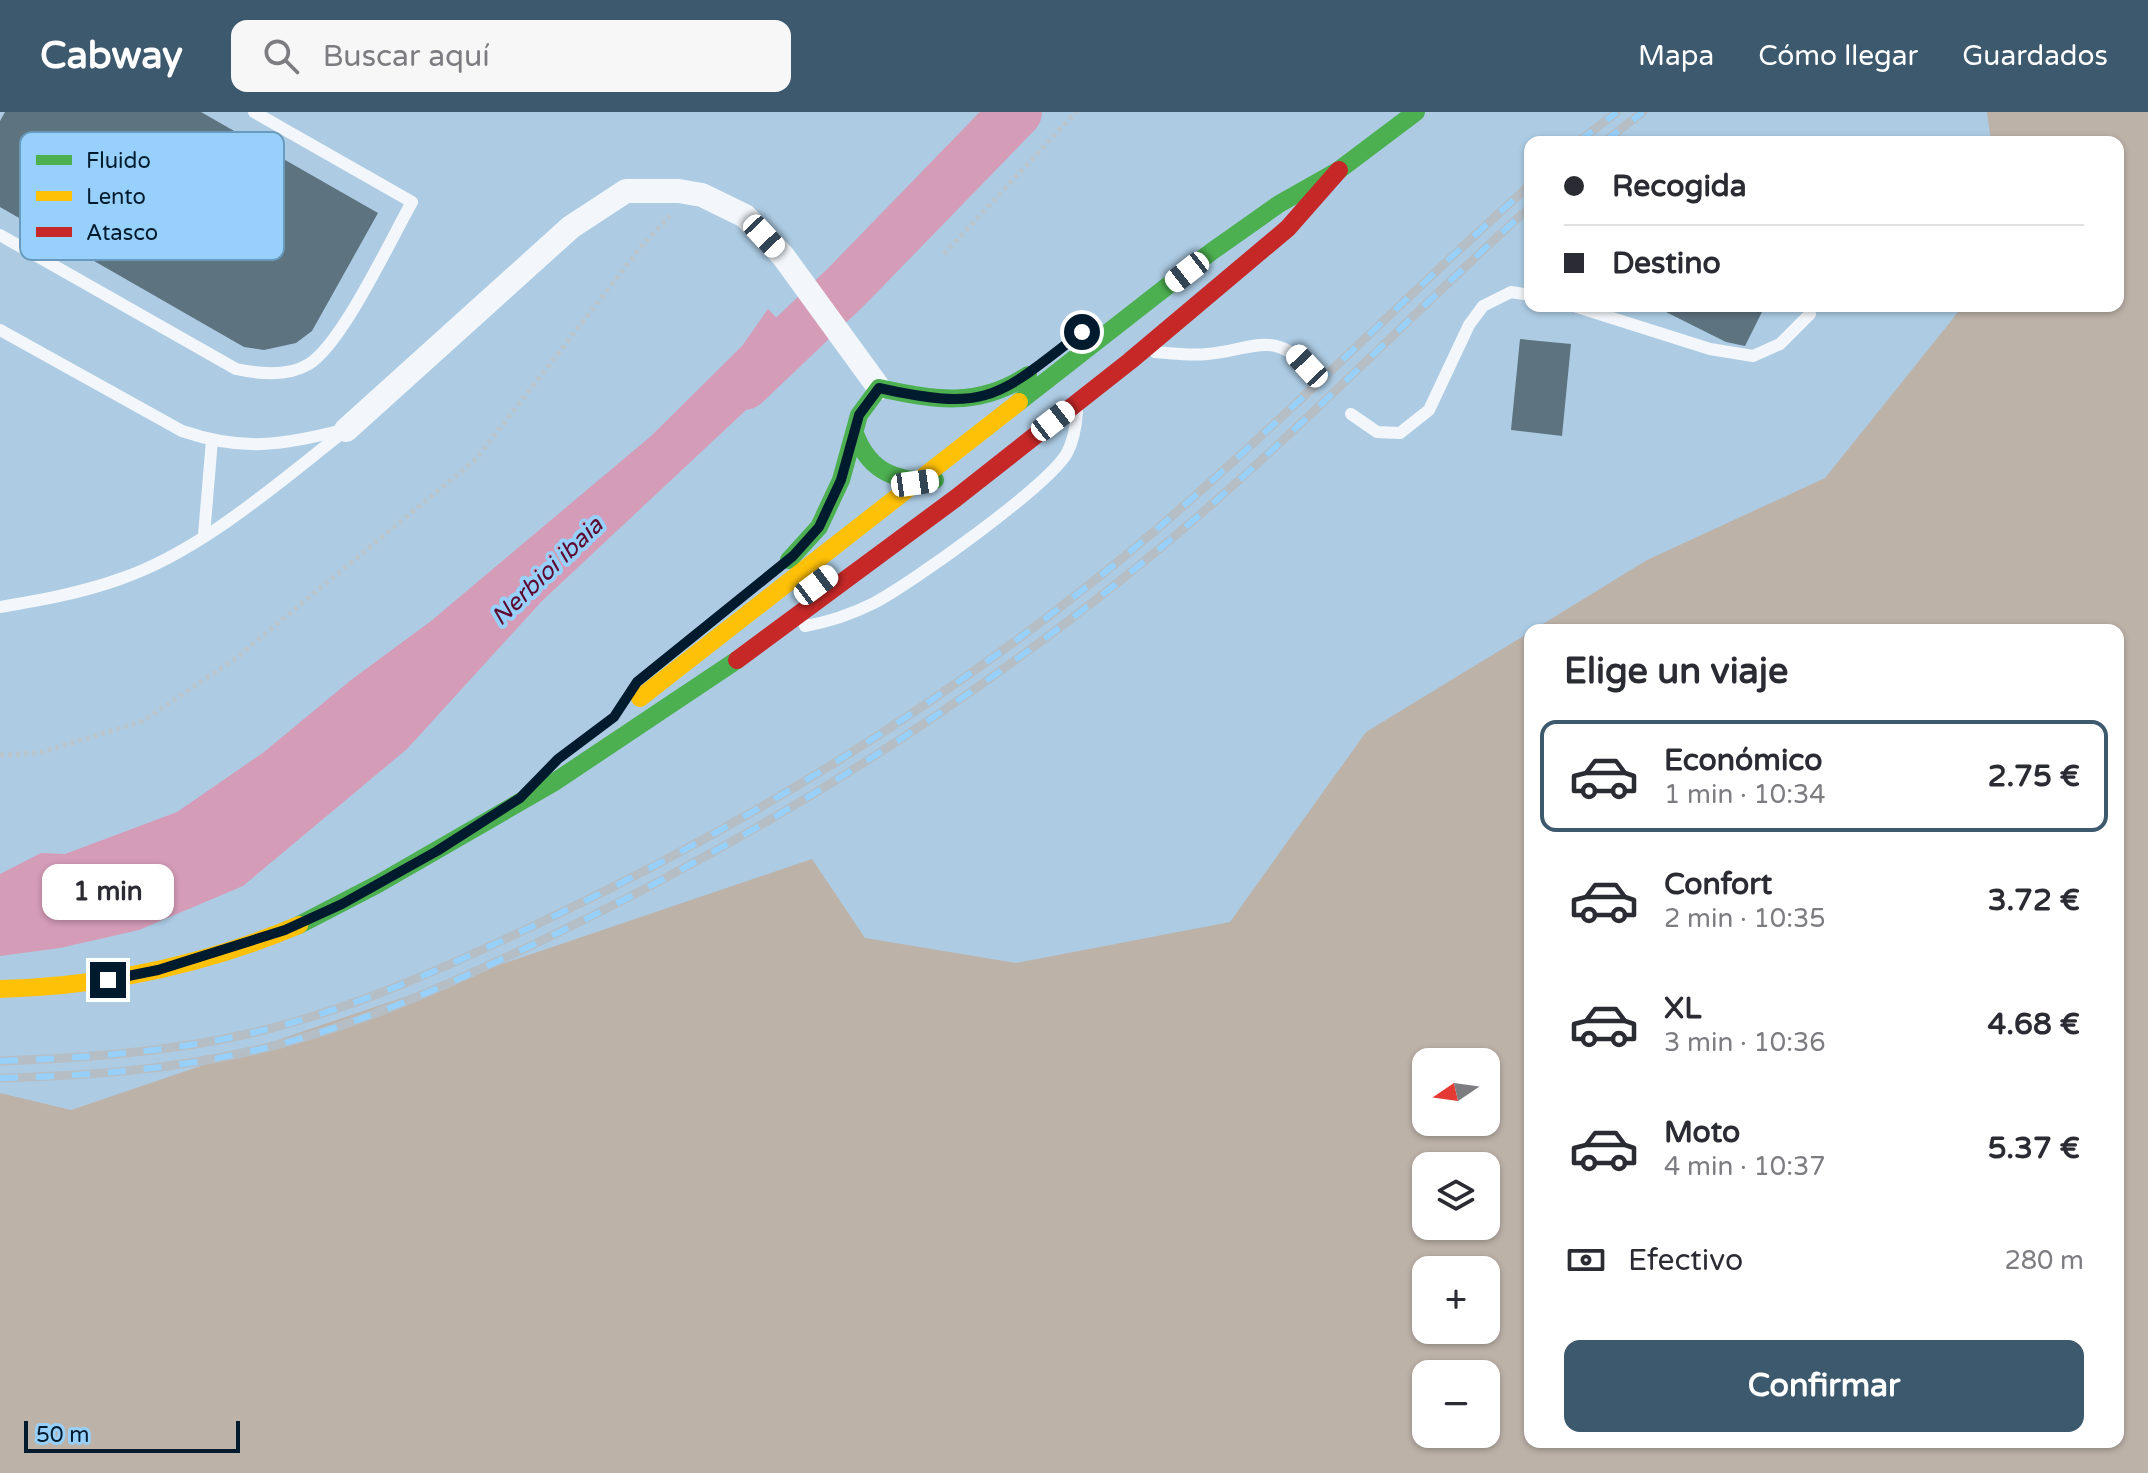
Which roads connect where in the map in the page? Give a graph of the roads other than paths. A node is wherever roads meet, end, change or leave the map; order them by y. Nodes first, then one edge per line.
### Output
1 (254, 112) edge
2 (1416, 112) edge
3 (1339, 170) junction
4 (0, 235) edge
5 (20, 246) edge
6 (1211, 252) junction
7 (44, 260) edge
8 (1524, 294) edge
9 (1593, 312) edge
10 (1810, 314) dead end
11 (0, 330) edge
12 (1140, 352) junction
13 (1125, 365) junction
14 (1307, 366) dead end
15 (879, 388) junction
16 (913, 395) junction
17 (1077, 402) junction
18 (1351, 414) dead end
19 (346, 430) junction
20 (856, 436) junction
21 (212, 440) junction
22 (940, 471) junction
23 (915, 483) junction
24 (204, 535) junction
25 (0, 607) edge
26 (778, 630) junction
27 (734, 662) junction
28 (580, 743) dead end
29 (520, 798) junction
30 (0, 989) edge

1 - 7 lane
2 - 3 main road
3 - 6 main road
3 - 12 main road
4 - 5 lane
6 - 16 main road
6 - 22 main road
8 - 18 lane
9 - 10 lane
11 - 21 lane
12 - 13 main road
12 - 14 lane
13 - 17 main road
13 - 22 main road
15 - 16 main road
15 - 19 street
15 - 20 main road
16 - 22 main road
17 - 26 main road
17 - 26 lane
19 - 21 lane
19 - 24 lane
20 - 23 main road
20 - 23 main road
21 - 24 lane
22 - 23 main road
22 - 27 main road
24 - 25 lane
26 - 27 main road
27 - 29 main road
28 - 29 main road
29 - 30 main road

